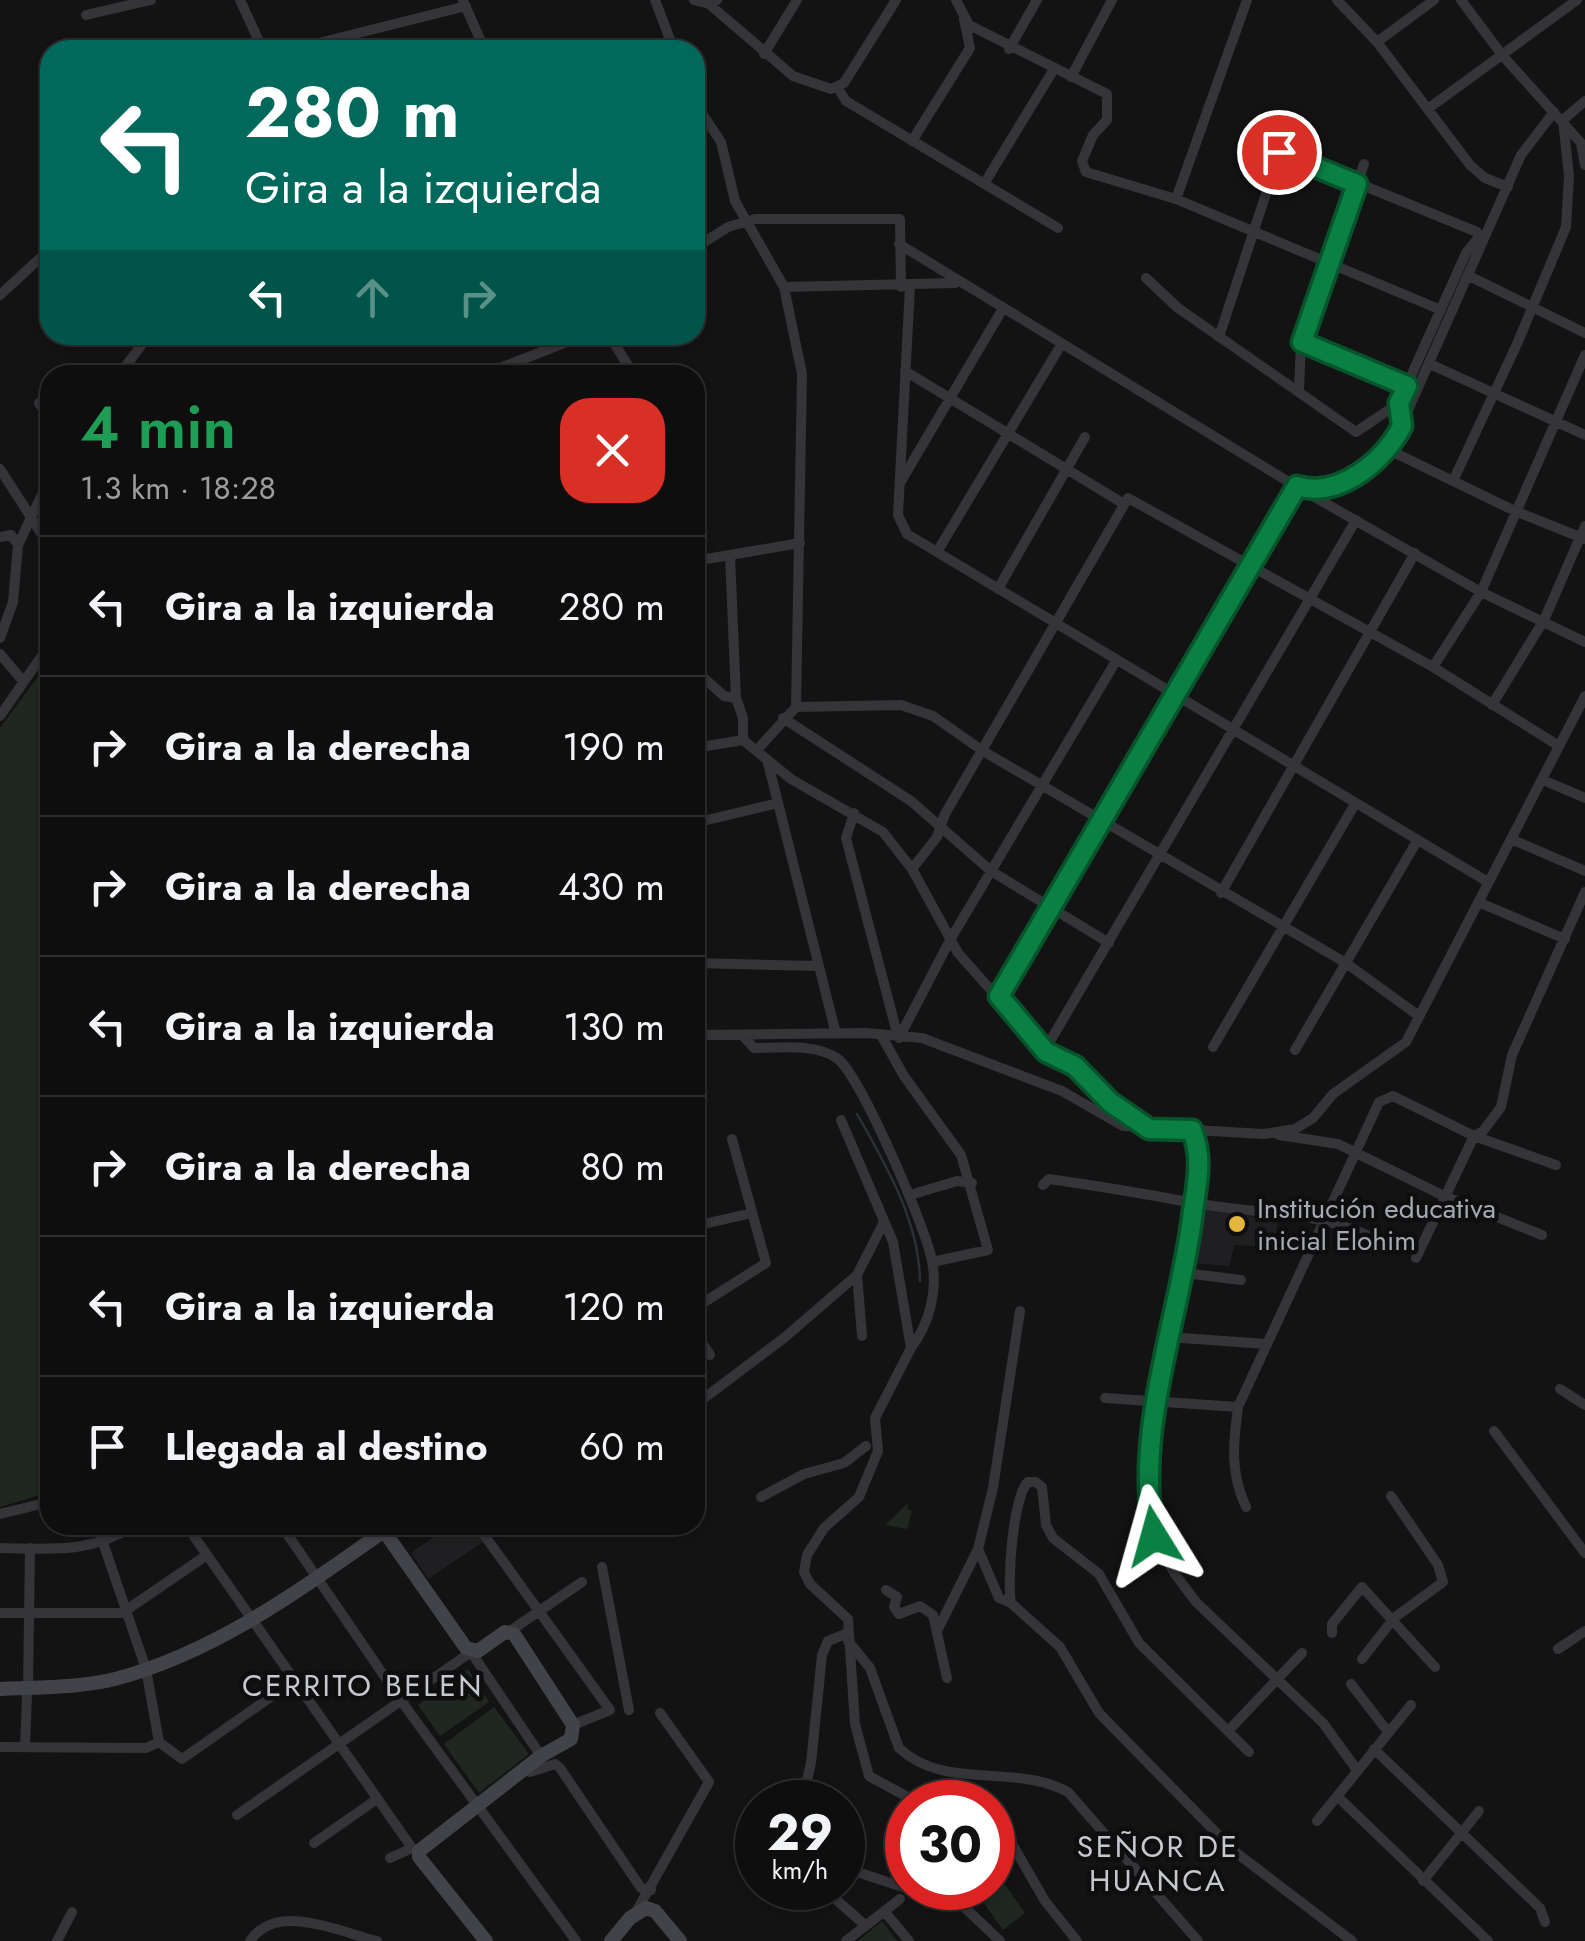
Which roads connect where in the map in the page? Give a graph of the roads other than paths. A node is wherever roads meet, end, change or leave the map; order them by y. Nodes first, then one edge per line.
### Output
1 (151, 0) edge
2 (240, 0) edge
3 (656, 0) edge
4 (694, 0) edge
5 (798, 0) edge
6 (896, 0) edge
7 (1037, 0) edge
8 (1112, 0) edge
9 (1247, 0) edge
10 (1338, 0) edge
11 (1434, 0) edge
12 (1461, 0) edge
13 (1577, 0) edge
14 (958, 1) edge
15 (464, 2) edge
16 (713, 2) edge
17 (86, 15) dead end
18 (964, 17) junction
19 (259, 40) edge
20 (327, 40) edge
21 (481, 40) edge
22 (670, 40) edge
23 (1376, 42) junction
24 (1009, 49) junction
25 (764, 54) junction
26 (1502, 55) junction
27 (1054, 70) junction
28 (1071, 77) junction
29 (838, 88) junction
30 (1585, 101) edge
31 (1429, 108) junction
32 (1558, 116) junction
33 (705, 117) edge
34 (912, 140) junction
35 (1364, 164) dead end
36 (1585, 165) edge
37 (984, 184) junction
38 (1357, 184) junction
39 (1508, 187) junction
40 (1176, 199) junction
41 (745, 221) junction
42 (1058, 228) dead end
43 (1250, 232) junction
44 (1479, 237) junction
45 (705, 243) edge
46 (900, 244) junction
47 (1481, 250) junction
48 (40, 258) edge
49 (1328, 266) junction
50 (1470, 276) junction
51 (1146, 278) dead end
52 (956, 282) junction
53 (784, 286) junction
54 (905, 286) junction
55 (0, 295) edge
56 (1454, 298) junction
57 (1531, 308) junction
58 (1002, 310) junction
59 (1441, 310) junction
60 (1585, 333) edge
61 (1219, 336) junction
62 (1302, 342) junction
63 (559, 345) edge
64 (1061, 345) junction
65 (1585, 355) edge
66 (1430, 364) junction
67 (508, 365) edge
68 (905, 372) junction
69 (1407, 386) junction
70 (1298, 390) junction
71 (1493, 390) junction
72 (952, 400) junction
73 (1399, 403) junction
74 (1557, 423) junction
75 (1402, 426) junction
76 (1008, 433) junction
77 (1585, 436) edge
78 (1085, 438) dead end
79 (1389, 450) junction
80 (0, 469) edge
81 (1067, 469) junction
82 (1452, 481) junction
83 (899, 484) junction
84 (1300, 488) junction
85 (40, 499) edge
86 (1124, 504) junction
87 (1515, 511) junction
88 (31, 518) junction
89 (1356, 520) junction
90 (40, 532) edge
91 (1583, 534) edge
92 (0, 538) edge
93 (800, 543) junction
94 (18, 545) junction
95 (936, 552) junction
96 (1415, 553) junction
97 (730, 555) junction
98 (705, 559) edge
99 (1251, 566) junction
100 (998, 589) junction
101 (1481, 592) junction
102 (1310, 598) junction
103 (1544, 620) junction
104 (1056, 624) junction
105 (1370, 632) junction
106 (0, 638) edge
107 (1585, 642) edge
108 (0, 654) edge
109 (40, 658) edge
110 (1116, 661) junction
111 (1433, 668) junction
112 (705, 679) edge
113 (23, 681) junction
114 (0, 696) edge
115 (1174, 696) junction
116 (1585, 696) edge
117 (13, 698) junction
118 (736, 698) junction
119 (1492, 705) junction
120 (796, 707) junction
121 (0, 716) edge
122 (1580, 717) edge
123 (782, 718) junction
124 (1232, 730) junction
125 (743, 740) junction
126 (705, 745) edge
127 (1559, 746) junction
128 (757, 750) junction
129 (983, 751) junction
130 (767, 759) junction
131 (1292, 767) junction
132 (1543, 780) junction
133 (1042, 783) junction
134 (1585, 798) edge
135 (778, 803) junction
136 (1355, 804) junction
137 (854, 814) junction
138 (705, 821) edge
139 (1101, 821) junction
140 (940, 826) junction
141 (1511, 839) junction
142 (1417, 840) junction
143 (1160, 857) junction
144 (912, 869) junction
145 (990, 871) junction
146 (1585, 871) edge
147 (1488, 882) junction
148 (1585, 892) edge
149 (1220, 893) junction
150 (1478, 902) junction
151 (1050, 907) junction
152 (1285, 930) junction
153 (1565, 939) junction
154 (950, 940) junction
155 (1109, 943) junction
156 (705, 963) edge
157 (1346, 963) junction
158 (818, 966) junction
159 (999, 996) junction
160 (1418, 1016) junction
161 (836, 1034) junction
162 (705, 1035) edge
163 (882, 1035) junction
164 (744, 1037) junction
165 (899, 1038) junction
166 (1050, 1043) dead end
167 (1213, 1047) dead end
168 (1295, 1050) dead end
169 (841, 1120) dead end
170 (1149, 1129) junction
171 (1192, 1130) junction
172 (1278, 1134) junction
173 (1474, 1136) junction
174 (732, 1139) dead end
175 (1358, 1155) junction
176 (1556, 1165) dead end
177 (972, 1183) junction
178 (1044, 1186) dead end
179 (910, 1195) junction
180 (1444, 1196) junction
181 (1194, 1203) junction
182 (752, 1213) junction
183 (1328, 1219) junction
184 (884, 1222) junction
185 (705, 1224) edge
186 (1367, 1235) dead end
187 (1542, 1235) dead end
188 (1416, 1258) dead end
189 (932, 1262) junction
190 (1185, 1273) junction
191 (856, 1275) junction
192 (1241, 1280) dead end
193 (705, 1299) edge
194 (1020, 1311) dead end
195 (862, 1336) dead end
196 (1168, 1338) junction
197 (1266, 1344) junction
198 (705, 1347) edge
199 (911, 1348) junction
200 (710, 1355) dead end
201 (1560, 1389) dead end
202 (705, 1397) edge
203 (1105, 1398) dead end
204 (1158, 1403) junction
205 (1585, 1404) edge
206 (1238, 1407) junction
207 (1494, 1431) dead end
208 (866, 1446) dead end
209 (1390, 1496) dead end
210 (760, 1497) dead end
211 (40, 1504) edge
212 (1246, 1507) dead end
213 (0, 1514) edge
214 (101, 1535) edge
215 (119, 1535) edge
216 (193, 1535) edge
217 (289, 1535) edge
218 (374, 1535) edge
219 (391, 1535) edge
220 (485, 1535) edge
221 (104, 1544) junction
222 (0, 1548) edge
223 (30, 1548) junction
224 (978, 1549) junction
225 (1585, 1553) edge
226 (207, 1556) junction
227 (602, 1567) dead end
228 (318, 1577) junction
229 (582, 1582) dead end
230 (886, 1590) dead end
231 (1011, 1603) junction
232 (126, 1608) junction
233 (540, 1608) junction
234 (0, 1613) edge
235 (30, 1613) junction
236 (1394, 1618) junction
237 (253, 1621) junction
238 (938, 1628) junction
239 (1585, 1631) edge
240 (510, 1632) junction
241 (1332, 1633) dead end
242 (845, 1635) junction
243 (1558, 1649) dead end
244 (471, 1652) junction
245 (1302, 1653) dead end
246 (1362, 1660) dead end
247 (1435, 1667) dead end
248 (146, 1669) junction
249 (946, 1678) dead end
250 (1277, 1678) junction
251 (295, 1680) junction
252 (1351, 1684) dead end
253 (0, 1689) edge
254 (28, 1691) junction
255 (402, 1702) junction
256 (1411, 1705) dead end
257 (629, 1710) dead end
258 (660, 1712) dead end
259 (573, 1725) junction
260 (1229, 1730) junction
261 (1388, 1732) junction
262 (159, 1742) junction
263 (341, 1746) junction
264 (0, 1747) edge
265 (24, 1747) junction
266 (1374, 1749) junction
267 (1249, 1752) dead end
268 (541, 1756) junction
269 (523, 1770) junction
270 (1357, 1770) junction
271 (806, 1780) edge
272 (885, 1785) edge
273 (1336, 1796) junction
274 (378, 1798) junction
275 (476, 1804) junction
276 (1479, 1811) dead end
277 (237, 1816) dead end
278 (1317, 1821) dead end
279 (1462, 1834) junction
280 (314, 1843) dead end
281 (1015, 1847) edge
282 (415, 1849) junction
283 (390, 1858) dead end
284 (865, 1875) edge
285 (1423, 1880) junction
286 (651, 1890) junction
287 (848, 1910) edge
288 (886, 1910) edge
289 (72, 1912) dead end
290 (636, 1912) junction
291 (884, 1912) junction
292 (1545, 1922) dead end
293 (866, 1926) junction
294 (677, 1940) edge
295 (57, 1941) edge
296 (250, 1941) edge
297 (378, 1941) edge
298 (486, 1941) edge
299 (576, 1941) edge
300 (611, 1941) edge
301 (846, 1941) edge
302 (909, 1941) edge
303 (1000, 1941) edge
304 (1077, 1941) edge
305 (1198, 1941) edge
306 (1352, 1941) edge
307 (1488, 1941) edge

1 - 17 street
2 - 19 street
3 - 22 street
4 - 16 street
5 - 25 street
6 - 29 street
7 - 24 street
8 - 28 street
9 - 40 street
10 - 23 street
11 - 23 street
12 - 26 street
13 - 26 street
14 - 18 street
15 - 20 street
15 - 21 street
16 - 25 street
18 - 24 street
18 - 34 street
23 - 31 street
24 - 27 street
25 - 29 street
26 - 31 street
26 - 32 street
27 - 28 street
27 - 37 street
28 - 40 street
29 - 34 street
30 - 32 street
31 - 39 street
32 - 36 street
32 - 39 street
32 - 57 street
33 - 41 street
34 - 37 street
35 - 38 street
37 - 42 street
38 - 43 street
38 - 44 street
38 - 49 street
39 - 47 street
40 - 43 street
41 - 45 street
41 - 46 street
41 - 53 street
43 - 49 street
43 - 61 street
44 - 47 street
44 - 56 street
46 - 52 street
46 - 54 street
47 - 50 street
48 - 55 street
49 - 59 street
49 - 62 street
50 - 56 street
50 - 57 street
51 - 61 street
52 - 54 street
52 - 58 street
53 - 54 street
53 - 93 street
54 - 68 street
56 - 59 street
56 - 66 street
57 - 60 street
57 - 71 street
58 - 64 street
58 - 72 street
59 - 69 street
61 - 70 street
62 - 69 street
62 - 70 street
63 - 67 street
64 - 76 street
64 - 84 street
65 - 74 street
66 - 71 street
66 - 75 street
68 - 72 street
68 - 83 street
69 - 73 street
70 - 73 street
71 - 74 street
71 - 82 street
72 - 76 street
72 - 83 street
73 - 75 street
74 - 77 street
74 - 87 street
75 - 79 street
76 - 81 street
76 - 95 street
78 - 81 street
79 - 82 street
79 - 84 street
80 - 88 street
81 - 86 street
81 - 100 street
82 - 87 street
83 - 95 street
84 - 89 street
84 - 99 street
85 - 88 street
86 - 99 street
86 - 104 street
87 - 91 street
87 - 101 street
88 - 90 street
88 - 94 street
89 - 96 street
89 - 102 street
91 - 103 street
92 - 94 street
93 - 97 street
93 - 120 street
94 - 106 street
95 - 100 street
96 - 101 street
96 - 105 street
97 - 98 street
97 - 118 street
99 - 102 street
99 - 115 street
100 - 104 street
101 - 103 street
101 - 111 street
102 - 105 street
102 - 124 street
103 - 107 street
103 - 119 street
104 - 110 street
104 - 129 street
105 - 111 street
105 - 131 street
108 - 113 street
109 - 113 street
110 - 115 street
110 - 133 street
111 - 119 street
112 - 118 street
113 - 117 street
114 - 117 street
115 - 124 street
115 - 139 street
116 - 122 street
117 - 121 street
118 - 125 street
119 - 127 street
120 - 123 street
120 - 129 street
122 - 127 street
123 - 128 street
123 - 140 street
124 - 131 street
124 - 143 street
125 - 126 street
125 - 128 street
127 - 132 street
128 - 130 street
129 - 133 street
129 - 140 street
130 - 135 street
130 - 137 street
131 - 136 street
131 - 149 street
132 - 134 street
132 - 141 street
133 - 139 street
133 - 145 street
135 - 138 street
135 - 158 street
136 - 142 street
136 - 152 street
137 - 144 street
137 - 165 street
139 - 143 street
139 - 151 street
140 - 144 street
140 - 145 street
141 - 146 street
141 - 147 street
142 - 147 street
142 - 157 street
143 - 149 street
143 - 155 street
144 - 154 street
145 - 151 street
145 - 154 street
147 - 150 street
148 - 153 street
149 - 152 street
150 - 153 street
150 - 160 street
151 - 155 street
151 - 159 street
152 - 157 street
152 - 167 street
153 - 173 street
154 - 159 street
154 - 165 street
155 - 166 street
156 - 158 street
157 - 160 street
157 - 168 street
158 - 161 street
159 - 170 street
160 - 172 street
161 - 163 street
161 - 164 street
162 - 164 street
163 - 165 street
163 - 177 street
164 - 179 street
165 - 170 street
169 - 184 street
170 - 171 street
171 - 172 street
171 - 181 street
172 - 175 street
173 - 175 street
173 - 176 street
173 - 180 street
174 - 182 street
175 - 180 street
175 - 183 street
177 - 179 street
177 - 189 street
178 - 181 street
179 - 189 street
180 - 187 street
180 - 188 street
181 - 183 street
181 - 190 street
182 - 185 street
182 - 193 street
183 - 186 street
183 - 197 street
184 - 191 street
184 - 199 street
189 - 199 street
190 - 192 street
190 - 196 street
191 - 195 street
191 - 202 street
194 - 224 street
196 - 197 street
196 - 204 street
197 - 206 street
198 - 200 street
199 - 242 street
201 - 205 street
203 - 204 street
204 - 206 street
204 - 250 street
206 - 212 street
207 - 225 street
208 - 210 street
209 - 236 street
211 - 213 street
214 - 221 street
215 - 221 street
216 - 226 street
217 - 228 street
218 - 228 street
219 - 244 street
220 - 233 street
221 - 223 street
221 - 232 street
222 - 223 street
223 - 235 street
224 - 231 street
224 - 238 street
226 - 232 street
226 - 237 street
227 - 257 street
228 - 237 street
228 - 255 street
229 - 233 street
230 - 238 street
231 - 260 street
231 - 306 street
232 - 235 street
232 - 248 street
233 - 240 street
233 - 259 street
234 - 235 street
235 - 254 street
236 - 241 street
236 - 246 street
236 - 247 street
237 - 248 street
237 - 251 street
238 - 249 street
239 - 243 street
240 - 244 street
240 - 259 street
242 - 271 street
242 - 272 street
242 - 305 street
244 - 255 street
244 - 268 street
245 - 250 street
248 - 254 street
248 - 262 street
250 - 260 street
250 - 270 street
251 - 262 street
251 - 263 street
252 - 261 street
253 - 254 street
254 - 265 street
255 - 263 street
255 - 275 street
256 - 261 street
258 - 286 street
259 - 268 street
260 - 267 street
261 - 266 street
262 - 265 street
263 - 274 street
263 - 277 street
264 - 265 street
266 - 270 street
266 - 279 street
268 - 269 street
269 - 275 street
269 - 286 street
270 - 273 street
273 - 278 street
273 - 285 street
274 - 280 street
274 - 282 street
275 - 282 street
275 - 299 street
276 - 279 street
279 - 285 street
279 - 292 street
281 - 304 street
282 - 283 street
282 - 298 street
284 - 303 street
285 - 307 street
286 - 290 street
287 - 293 street
288 - 291 street
289 - 295 street
290 - 294 street
290 - 300 street
291 - 293 street
291 - 302 street
293 - 301 street
296 - 297 street

